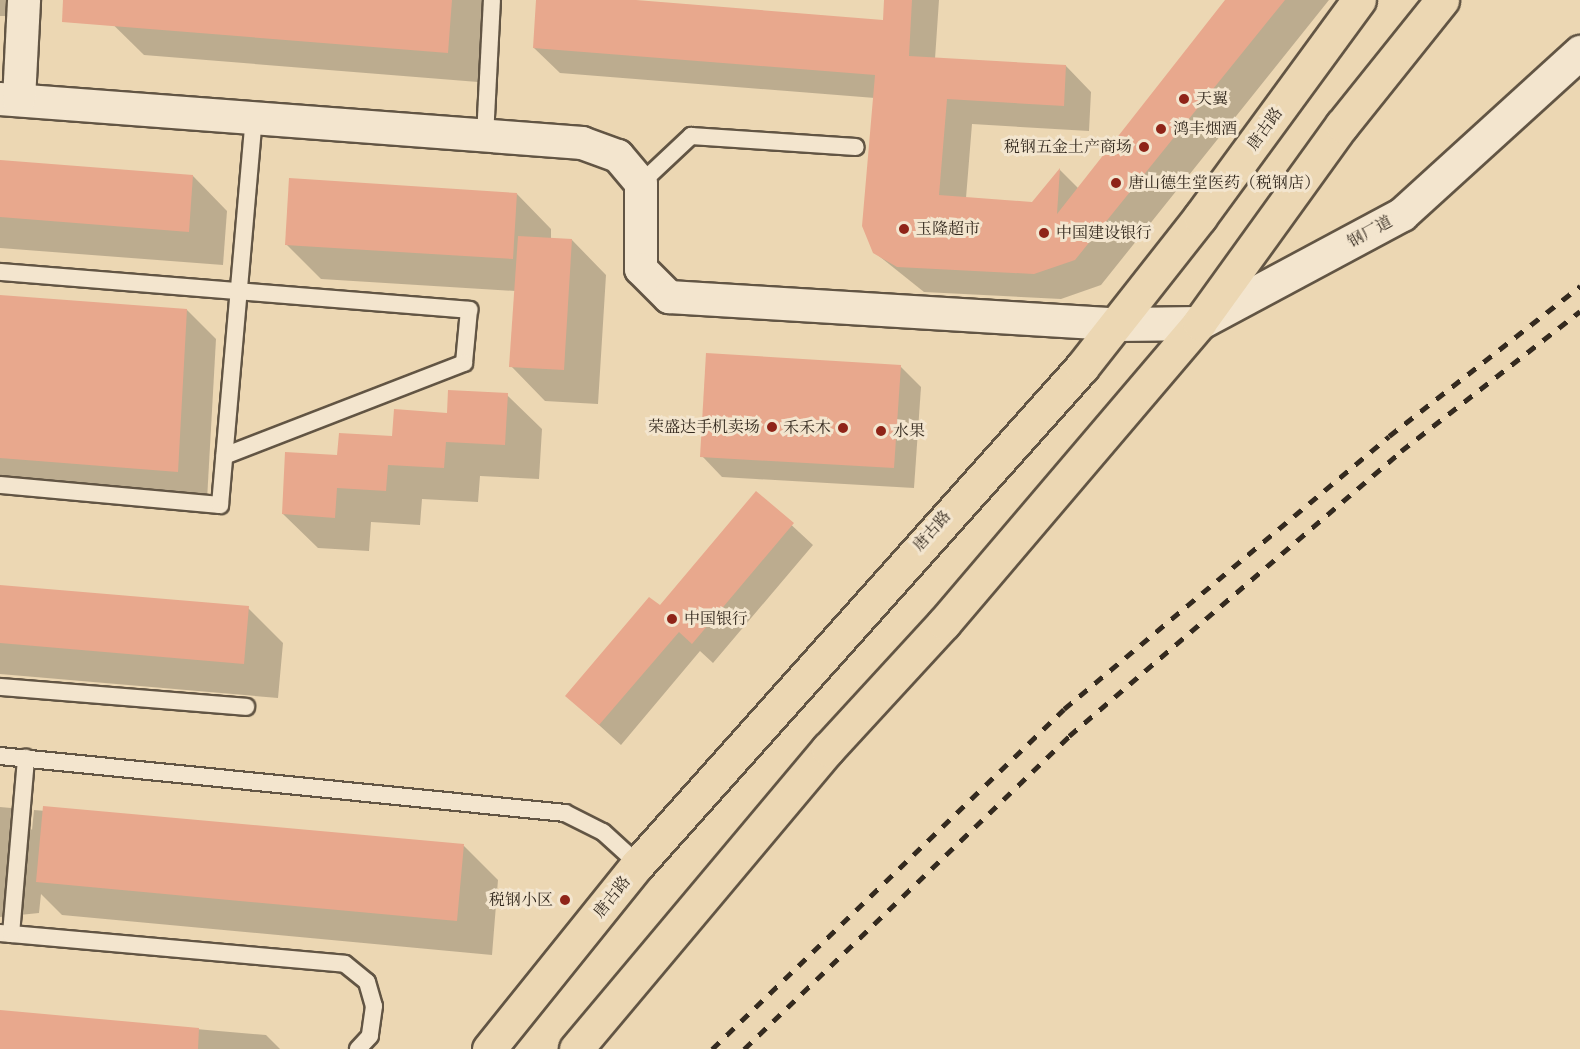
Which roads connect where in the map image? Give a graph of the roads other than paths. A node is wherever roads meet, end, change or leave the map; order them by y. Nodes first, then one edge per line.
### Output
1 (24, 0) edge
2 (492, 0) edge
3 (1358, 0) edge
4 (1442, 0) edge
5 (1457, 0) edge
6 (1417, 35) junction
7 (1580, 52) edge
8 (10, 99) edge
9 (254, 119) junction
10 (485, 137) junction
11 (856, 147) dead end
12 (641, 183) junction
13 (0, 272) edge
14 (240, 292) junction
15 (1200, 323) junction
16 (1116, 324) junction
17 (225, 456) junction
18 (0, 485) edge
19 (0, 687) edge
20 (246, 707) dead end
21 (0, 756) edge
22 (26, 758) junction
23 (638, 864) junction
24 (6, 934) edge
25 (358, 1049) edge
26 (489, 1049) edge
27 (576, 1049) edge

1 - 8 street
2 - 10 lane
3 - 16 main road, 唐古路
4 - 6 main road
5 - 6 main road
6 - 15 main road
7 - 15 street, 钢厂道
8 - 9 street
9 - 10 street
9 - 14 lane
10 - 12 street
11 - 12 lane
12 - 16 street
13 - 14 lane
14 - 17 lane
14 - 17 lane
15 - 16 street, 钢厂道
15 - 27 main road
16 - 23 main road, 唐古路
17 - 18 lane
19 - 20 lane
21 - 22 lane
22 - 23 lane
22 - 24 lane
23 - 26 main road, 唐古路
24 - 25 lane

